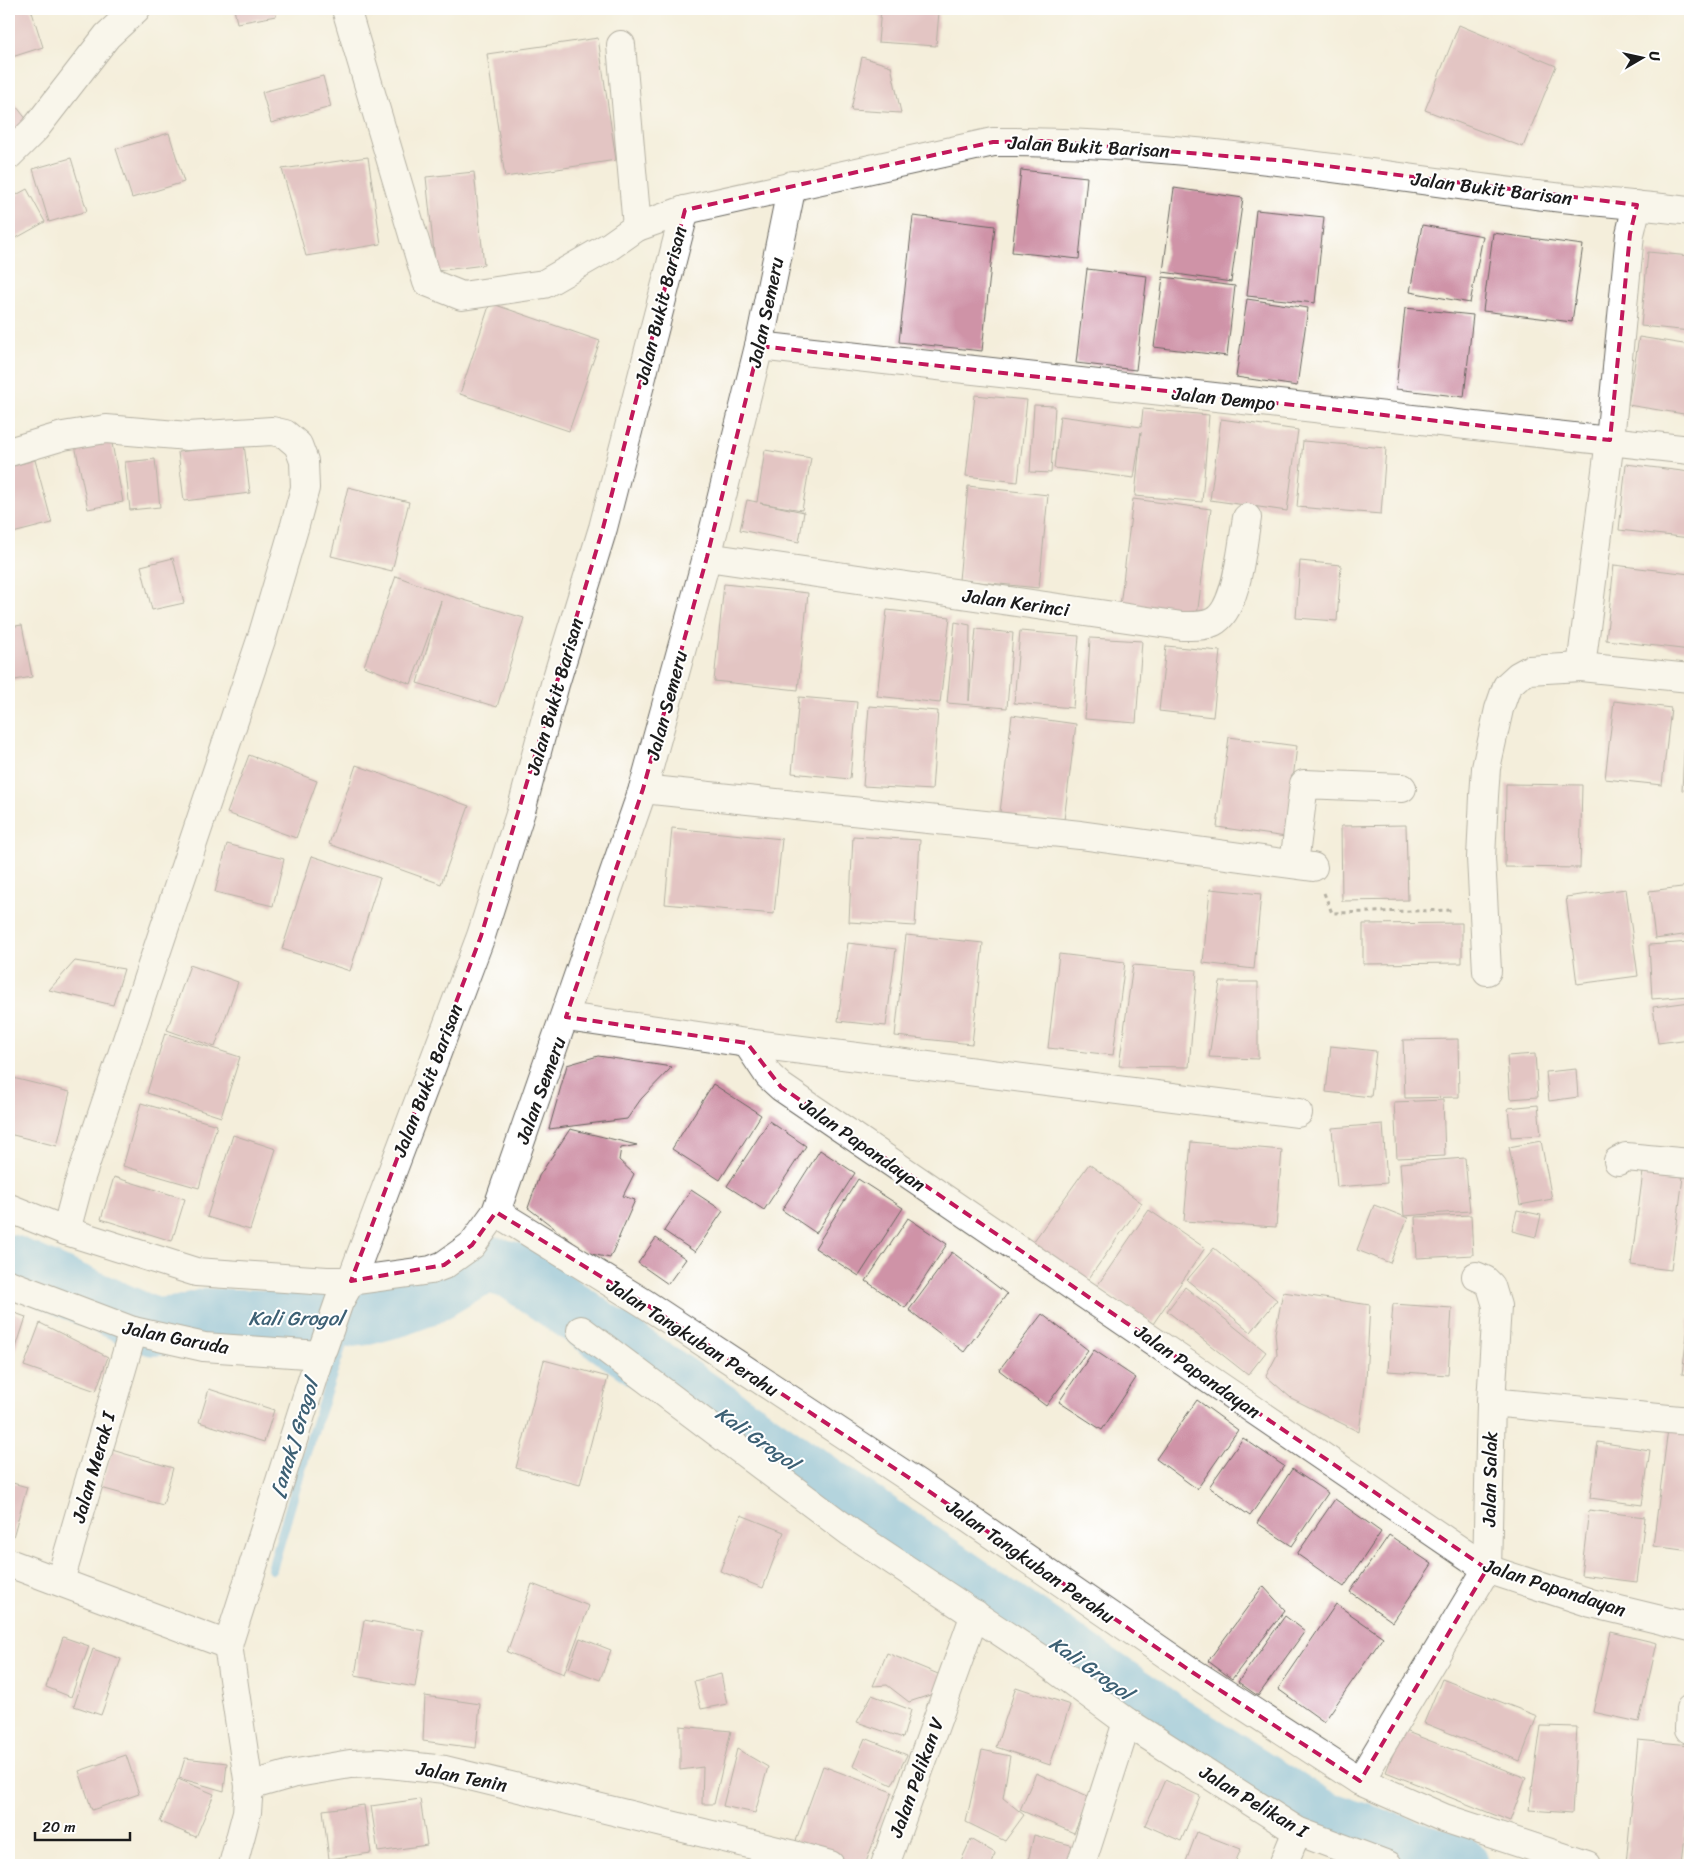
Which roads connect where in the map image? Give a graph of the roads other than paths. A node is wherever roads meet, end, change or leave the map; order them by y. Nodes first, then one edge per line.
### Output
1 (136, 9) edge
2 (346, 9) edge
3 (621, 45) dead end
4 (9, 155) edge
5 (792, 185) junction
6 (1637, 205) junction
7 (685, 210) junction
8 (1690, 211) edge
9 (637, 227) junction
10 (758, 346) junction
11 (1610, 440) junction
12 (1690, 450) edge
13 (9, 452) edge
14 (1247, 518) dead end
15 (707, 557) junction
16 (1581, 667) junction
17 (1690, 678) edge
18 (1402, 788) dead end
19 (643, 789) junction
20 (1488, 970) dead end
21 (566, 1017) junction
22 (747, 1042) junction
23 (1298, 1113) dead end
24 (1618, 1160) dead end
25 (1690, 1163) edge
26 (9, 1208) edge
27 (496, 1212) junction
28 (66, 1231) junction
29 (1476, 1276) dead end
30 (9, 1284) edge
31 (345, 1292) junction
32 (581, 1330) dead end
33 (130, 1342) junction
34 (322, 1352) junction
35 (1491, 1402) junction
36 (1690, 1421) edge
37 (9, 1562) edge
38 (1487, 1569) junction
39 (60, 1581) junction
40 (975, 1614) junction
41 (1690, 1628) edge
42 (228, 1645) junction
43 (1127, 1722) junction
44 (1360, 1780) junction
45 (249, 1786) junction
46 (1297, 1830) junction
47 (234, 1865) edge
48 (830, 1865) edge
49 (885, 1865) edge
50 (1082, 1865) edge
51 (1283, 1865) edge
52 (1388, 1865) edge
53 (1586, 1865) edge

1 - 4 street
2 - 9 street
3 - 9 street
5 - 6 street, Jalan Bukit Barisan
5 - 7 street, Jalan Bukit Barisan
5 - 10 street, Jalan Semeru
6 - 8 street, Jalan Bukit Barisan
6 - 11 street
7 - 9 street
7 - 31 street, Jalan Bukit Barisan
10 - 11 street, Jalan Dempo
10 - 15 street, Jalan Semeru
11 - 12 street, Jalan Dempo
11 - 16 street
13 - 28 street
14 - 15 street, Jalan Kerinci
15 - 19 street, Jalan Semeru
16 - 17 street
16 - 20 street
18 - 19 street
19 - 21 street, Jalan Semeru
21 - 22 street
21 - 27 street, Jalan Semeru
22 - 23 street
22 - 38 street, Jalan Papandayan
24 - 25 street
26 - 28 street
27 - 31 street
27 - 44 street, Jalan Tangkuban Perahu
28 - 31 street
29 - 35 street, Jalan Salak
30 - 33 street, Jalan Garuda
31 - 34 street, Jalan Bukit Barisan
32 - 40 street, Jalan Pelikan I
33 - 34 street, Jalan Garuda
33 - 39 street, Jalan Merak I
34 - 42 street, Jalan Bukit Barisan
35 - 36 street
35 - 38 street, Jalan Salak
37 - 39 street
38 - 41 street, Jalan Papandayan
38 - 44 street, Jalan Salak
39 - 42 street
40 - 43 street, Jalan Pelikan I
40 - 49 street, Jalan Pelikan V
42 - 45 street
43 - 46 street, Jalan Pelikan I
43 - 50 street
44 - 53 street, Jalan Tangkuban Perahu
45 - 47 street
45 - 48 street, Jalan Tenin
46 - 51 street
46 - 52 street, Jalan Pelikan I

